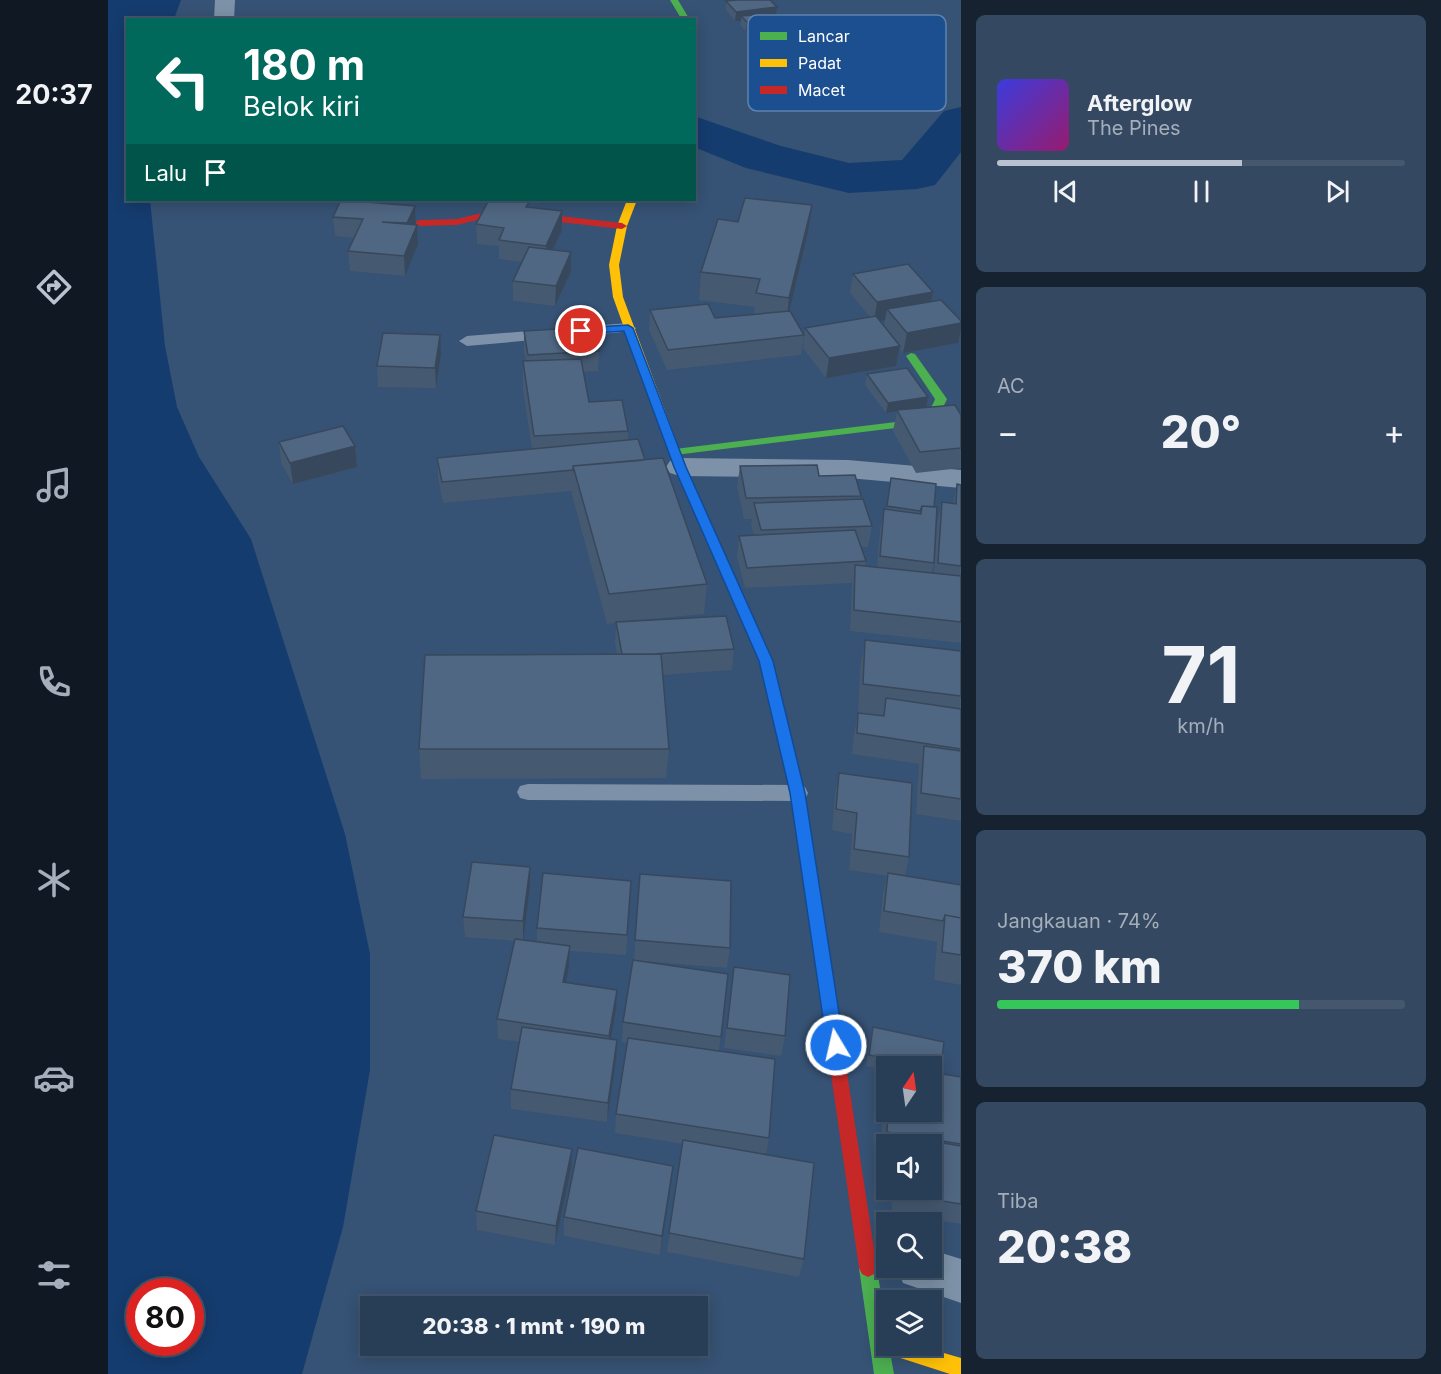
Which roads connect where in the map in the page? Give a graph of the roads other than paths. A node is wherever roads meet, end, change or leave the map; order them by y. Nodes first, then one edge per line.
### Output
1 (225, 0) edge
2 (674, 0) edge
3 (224, 18) edge
4 (685, 18) edge
5 (632, 201) edge
6 (419, 223) edge
7 (622, 226) junction
8 (628, 328) junction
9 (467, 341) dead end
10 (911, 356) dead end
11 (678, 460) junction
12 (961, 479) edge
13 (528, 792) dead end
14 (797, 793) junction
15 (876, 1248) edge
16 (942, 1275) edge
17 (961, 1281) edge
18 (908, 1356) edge
19 (961, 1368) edge

1 - 3 street
2 - 4 main road
5 - 7 main road
6 - 7 main road
7 - 8 main road
8 - 9 lane
8 - 11 main road
10 - 11 main road
11 - 12 street
11 - 14 main road
13 - 14 lane
14 - 15 main road
16 - 17 street
18 - 19 main road

